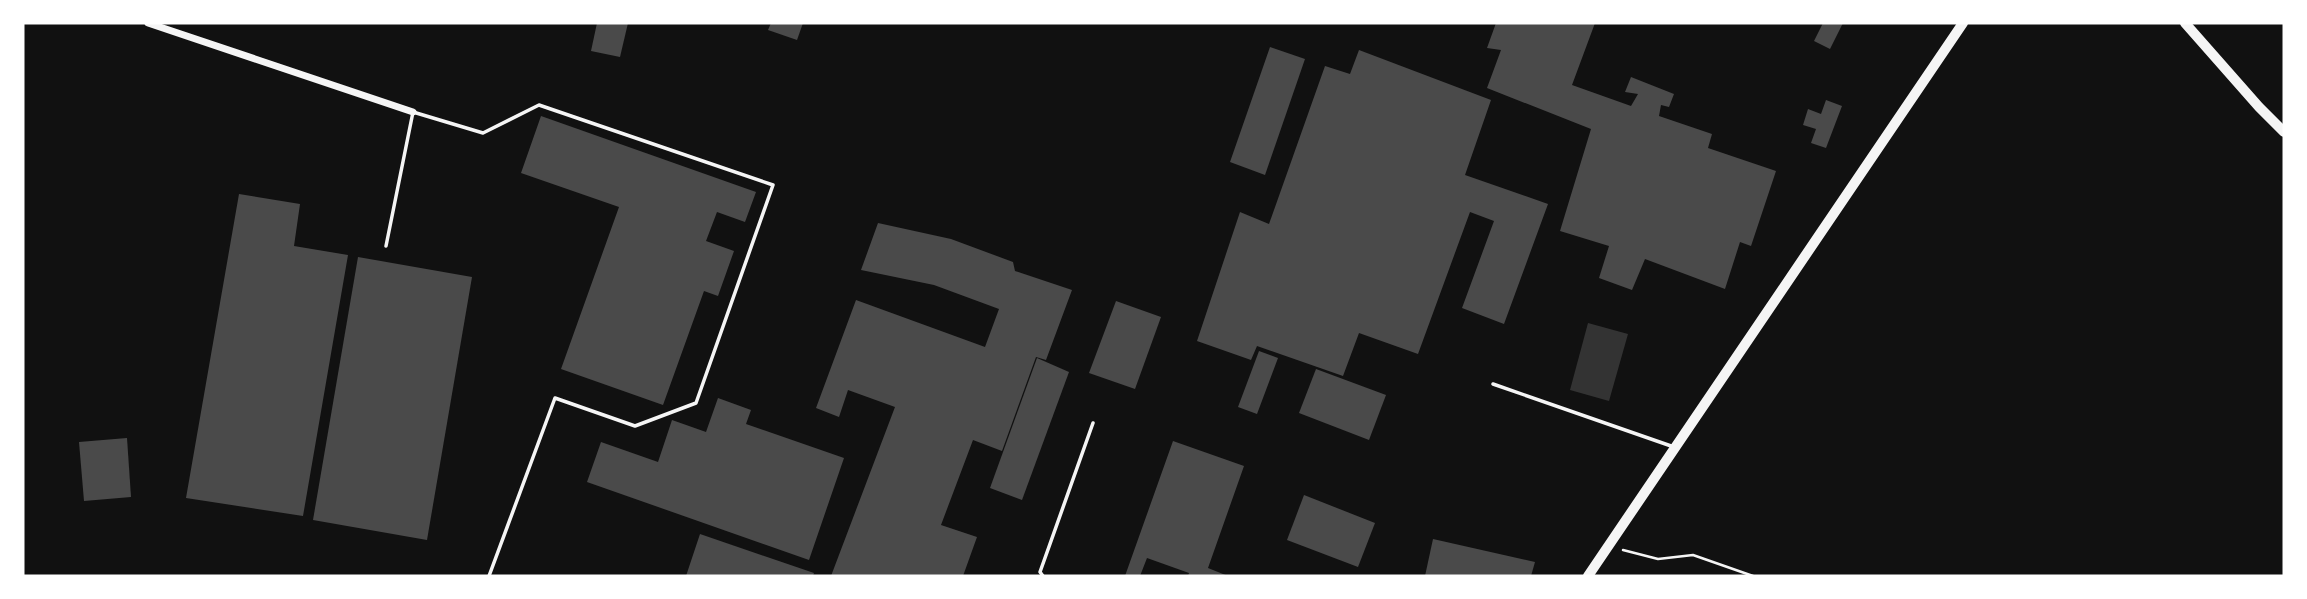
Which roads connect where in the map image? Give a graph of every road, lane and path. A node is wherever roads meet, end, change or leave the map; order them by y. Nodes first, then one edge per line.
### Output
1 (148, 23) edge
2 (1963, 23) edge
3 (2185, 23) edge
4 (412, 112) junction
5 (2284, 132) edge
6 (386, 246) dead end
7 (1493, 384) dead end
8 (1093, 423) dead end
9 (1676, 448) junction
10 (1609, 547) junction
11 (1599, 561) junction
12 (489, 576) edge
13 (1043, 576) edge
14 (1588, 576) edge
15 (1596, 576) edge
16 (1753, 576) edge

1 - 4 street
2 - 9 street
3 - 5 main road
4 - 6 lane
4 - 12 lane
7 - 9 lane
8 - 13 lane
9 - 10 street
10 - 11 street
10 - 16 path
11 - 14 street
11 - 15 lane

